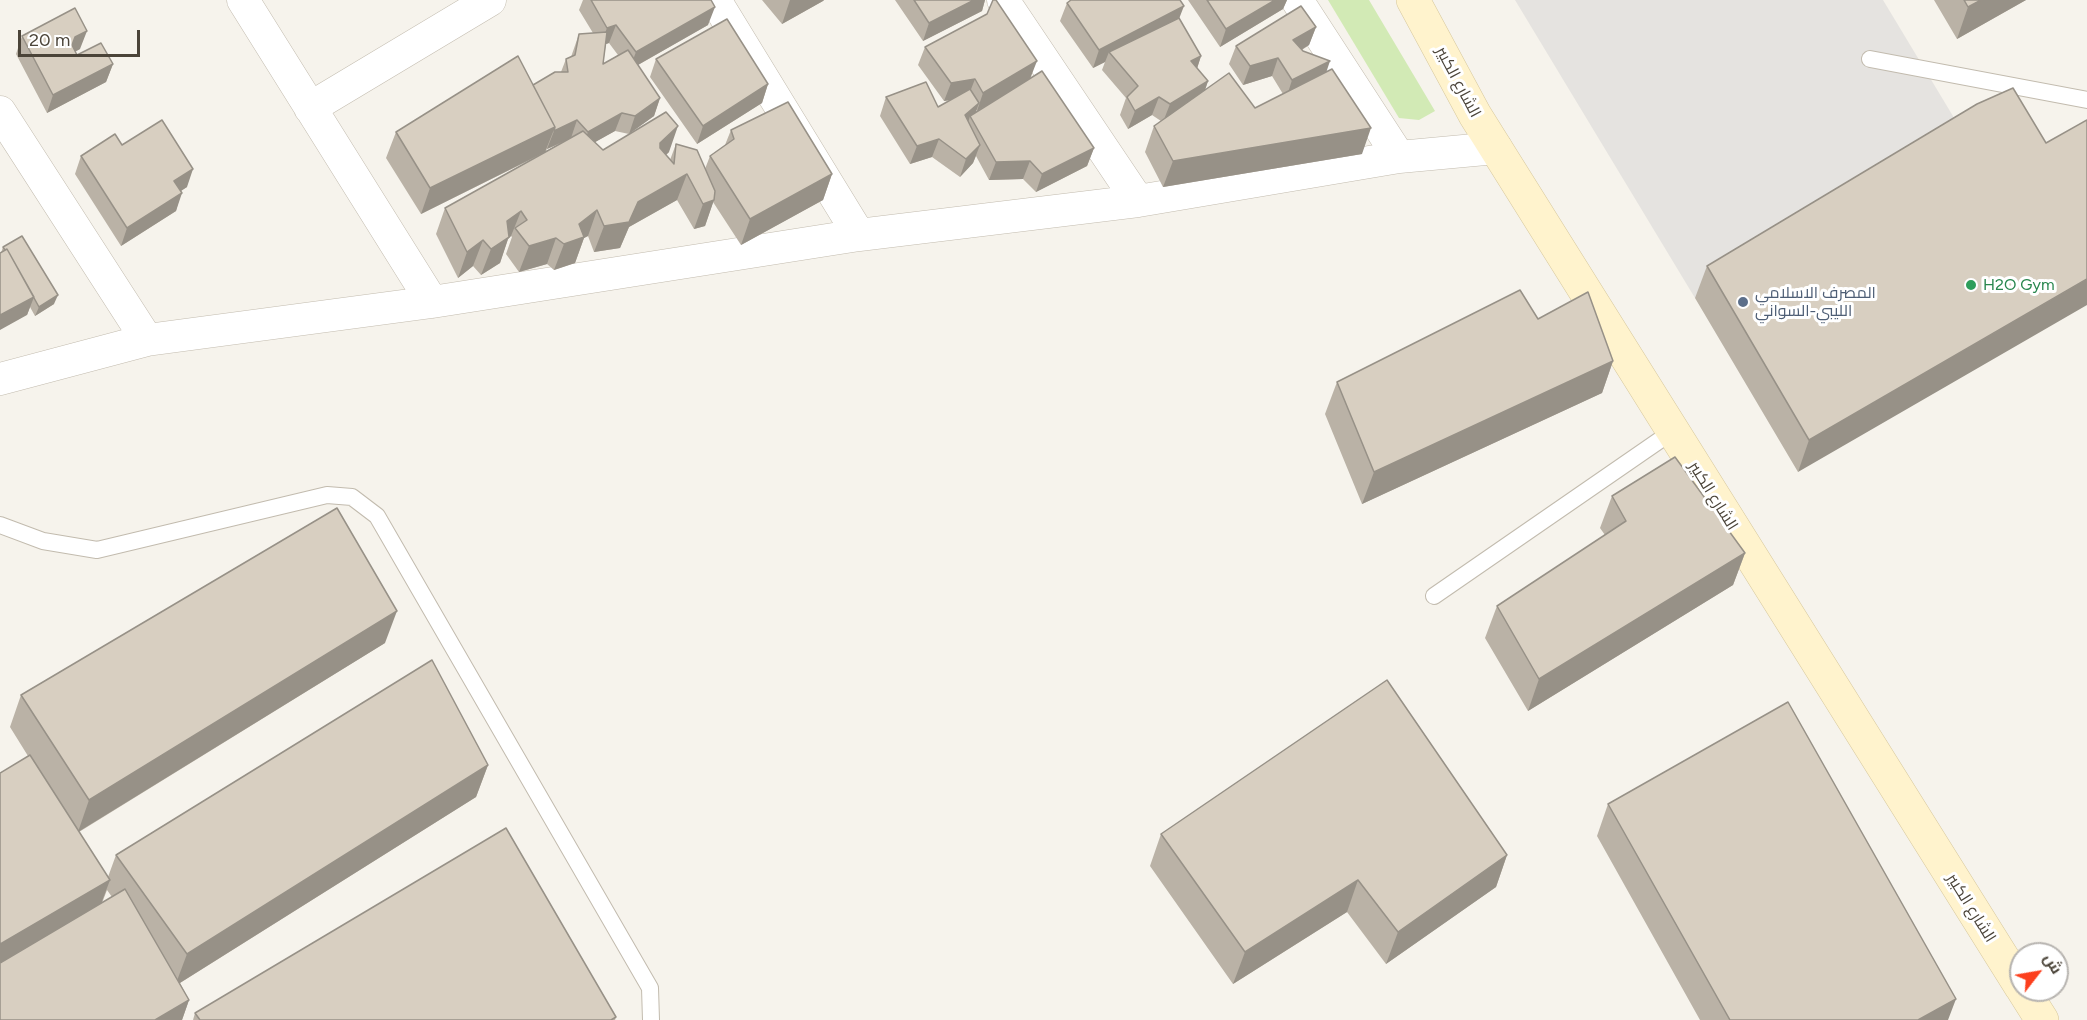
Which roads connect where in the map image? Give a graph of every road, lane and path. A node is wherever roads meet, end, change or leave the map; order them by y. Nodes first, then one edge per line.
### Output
1 (243, 0) edge
2 (490, 0) edge
3 (715, 0) edge
4 (1003, 0) edge
5 (1297, 0) edge
6 (1413, 0) edge
7 (1870, 59) dead end
8 (2087, 100) edge
9 (310, 108) junction
10 (0, 112) edge
11 (1496, 148) junction
12 (1399, 157) junction
13 (1138, 201) junction
14 (859, 235) junction
15 (432, 302) junction
16 (147, 340) junction
17 (0, 379) edge
18 (1673, 431) junction
19 (0, 525) edge
20 (1434, 596) dead end
21 (2009, 968) edge
22 (2030, 1002) edge
23 (651, 1020) edge
24 (2042, 1020) edge

1 - 9 street
2 - 9 street
3 - 14 street
4 - 13 street
5 - 12 street
6 - 11 street, الشارع الكبير
7 - 8 lane
9 - 15 street
10 - 16 street
11 - 12 street
11 - 18 street, الشارع الكبير
12 - 13 street
13 - 14 street
14 - 15 street
15 - 16 street
16 - 17 street
18 - 20 lane
18 - 21 street, الشارع الكبير
19 - 23 lane
22 - 24 street, الشارع الكبير

